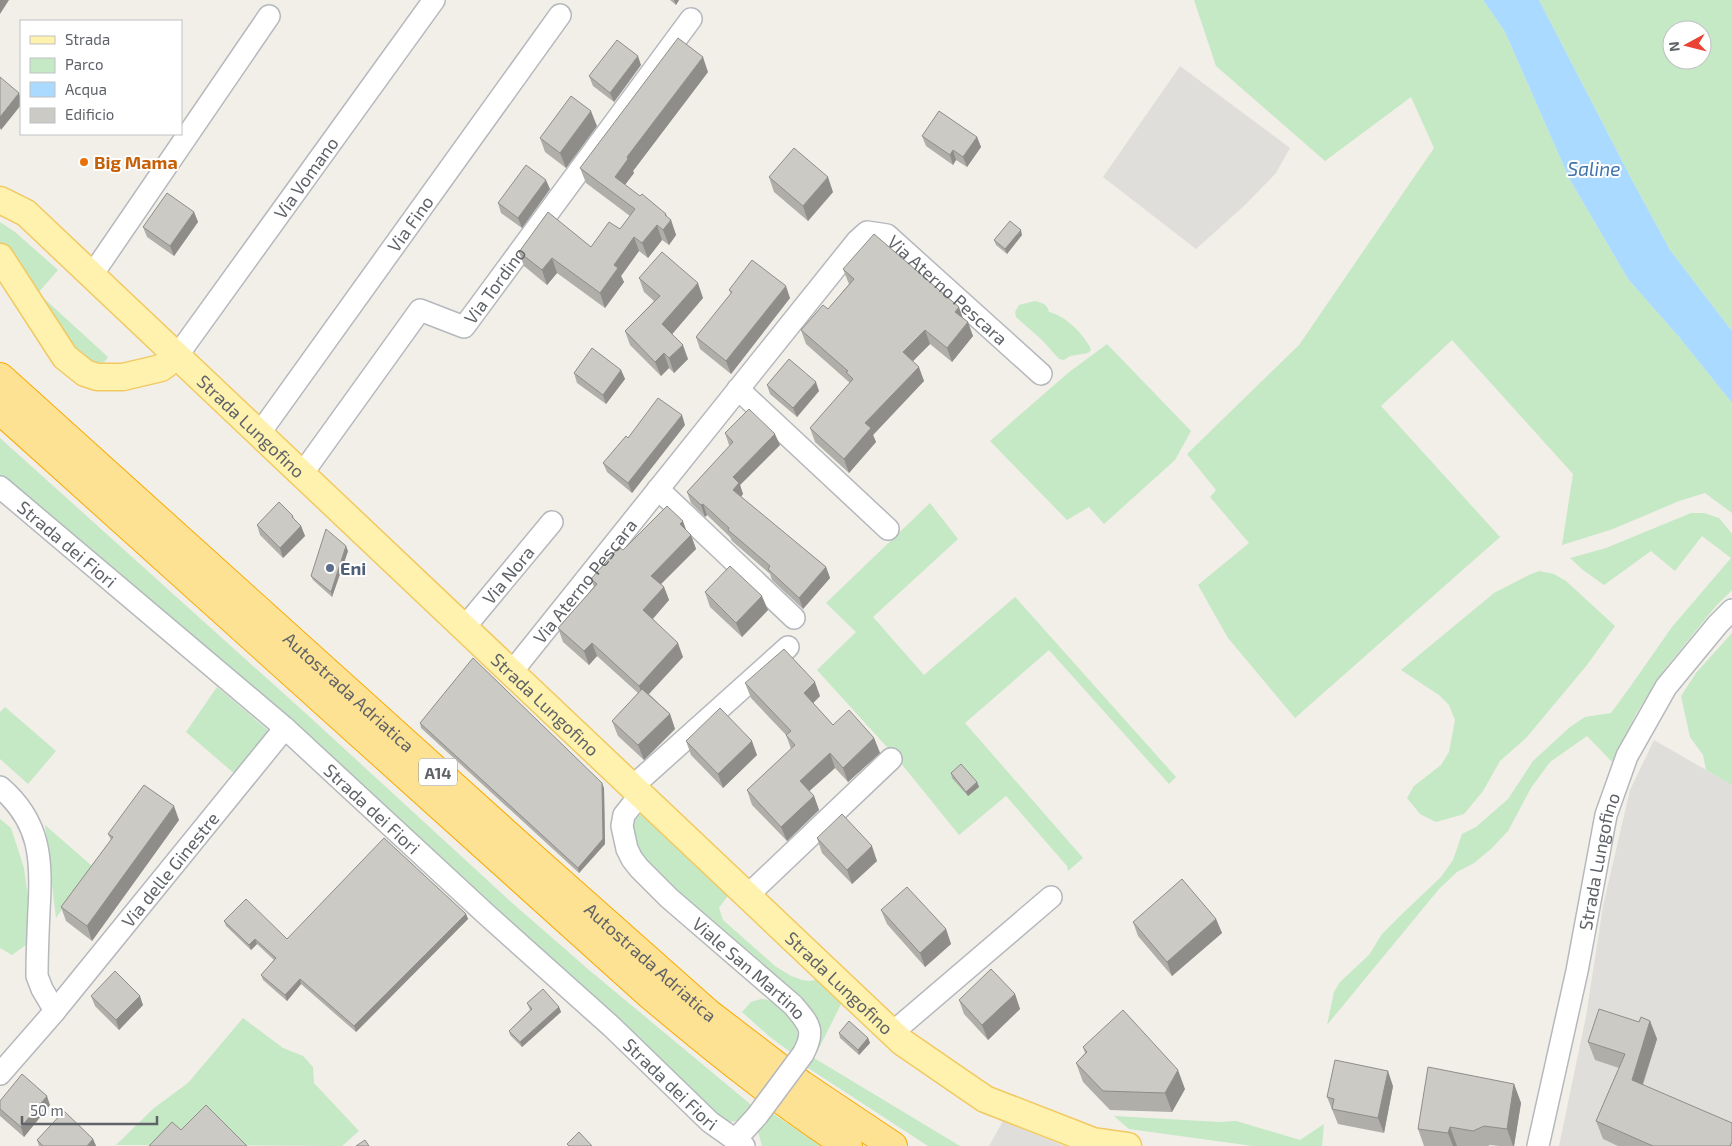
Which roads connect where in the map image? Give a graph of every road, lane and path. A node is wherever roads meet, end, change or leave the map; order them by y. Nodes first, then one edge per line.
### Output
1 (434, 0) edge
2 (560, 15) dead end
3 (269, 16) dead end
4 (691, 19) dead end
5 (0, 200) edge
6 (0, 258) edge
7 (92, 275) junction
8 (177, 356) junction
9 (1040, 374) dead end
10 (0, 377) edge
11 (738, 389) junction
12 (0, 410) edge
13 (259, 434) junction
14 (302, 474) junction
15 (0, 487) edge
16 (658, 489) junction
17 (552, 522) dead end
18 (888, 529) dead end
19 (1732, 610) edge
20 (794, 618) dead end
21 (464, 628) junction
22 (788, 646) dead end
23 (511, 672) junction
24 (285, 728) junction
25 (891, 760) dead end
26 (0, 787) edge
27 (636, 791) junction
28 (747, 896) junction
29 (1051, 897) dead end
30 (55, 1011) junction
31 (892, 1033) junction
32 (0, 1074) edge
33 (740, 1143) edge
34 (848, 1146) edge
35 (893, 1146) edge
36 (1128, 1146) edge
37 (1538, 1146) edge

1 - 8 street, Via Vomano
2 - 13 street, Via Fino
3 - 7 street
4 - 14 street, Via Tordino
5 - 7 main road, Strada Lungofino
6 - 8 main road
7 - 8 main road, Strada Lungofino
8 - 13 main road, Strada Lungofino
9 - 11 street, Via Aterno Pescara
10 - 35 highway, Autostrada Adriatica / A14
11 - 16 street, Via Aterno Pescara
11 - 18 street
12 - 34 highway, Autostrada Adriatica / A14
13 - 14 main road, Strada Lungofino
14 - 21 main road, Strada Lungofino
15 - 24 street, Strada dei Fiori
16 - 20 street
16 - 23 street, Via Aterno Pescara
17 - 21 street, Via Nora
19 - 37 street, Strada Lungofino
21 - 23 main road, Strada Lungofino
22 - 27 street, Viale San Martino
23 - 27 main road, Strada Lungofino
24 - 30 street, Via delle Ginestre
24 - 33 street, Strada dei Fiori
25 - 28 street
26 - 30 street
27 - 28 main road, Strada Lungofino
27 - 33 street, Viale San Martino, bridge
28 - 31 main road, Strada Lungofino
29 - 31 street
30 - 32 street, Via delle Ginestre
31 - 36 main road, Strada Lungofino

